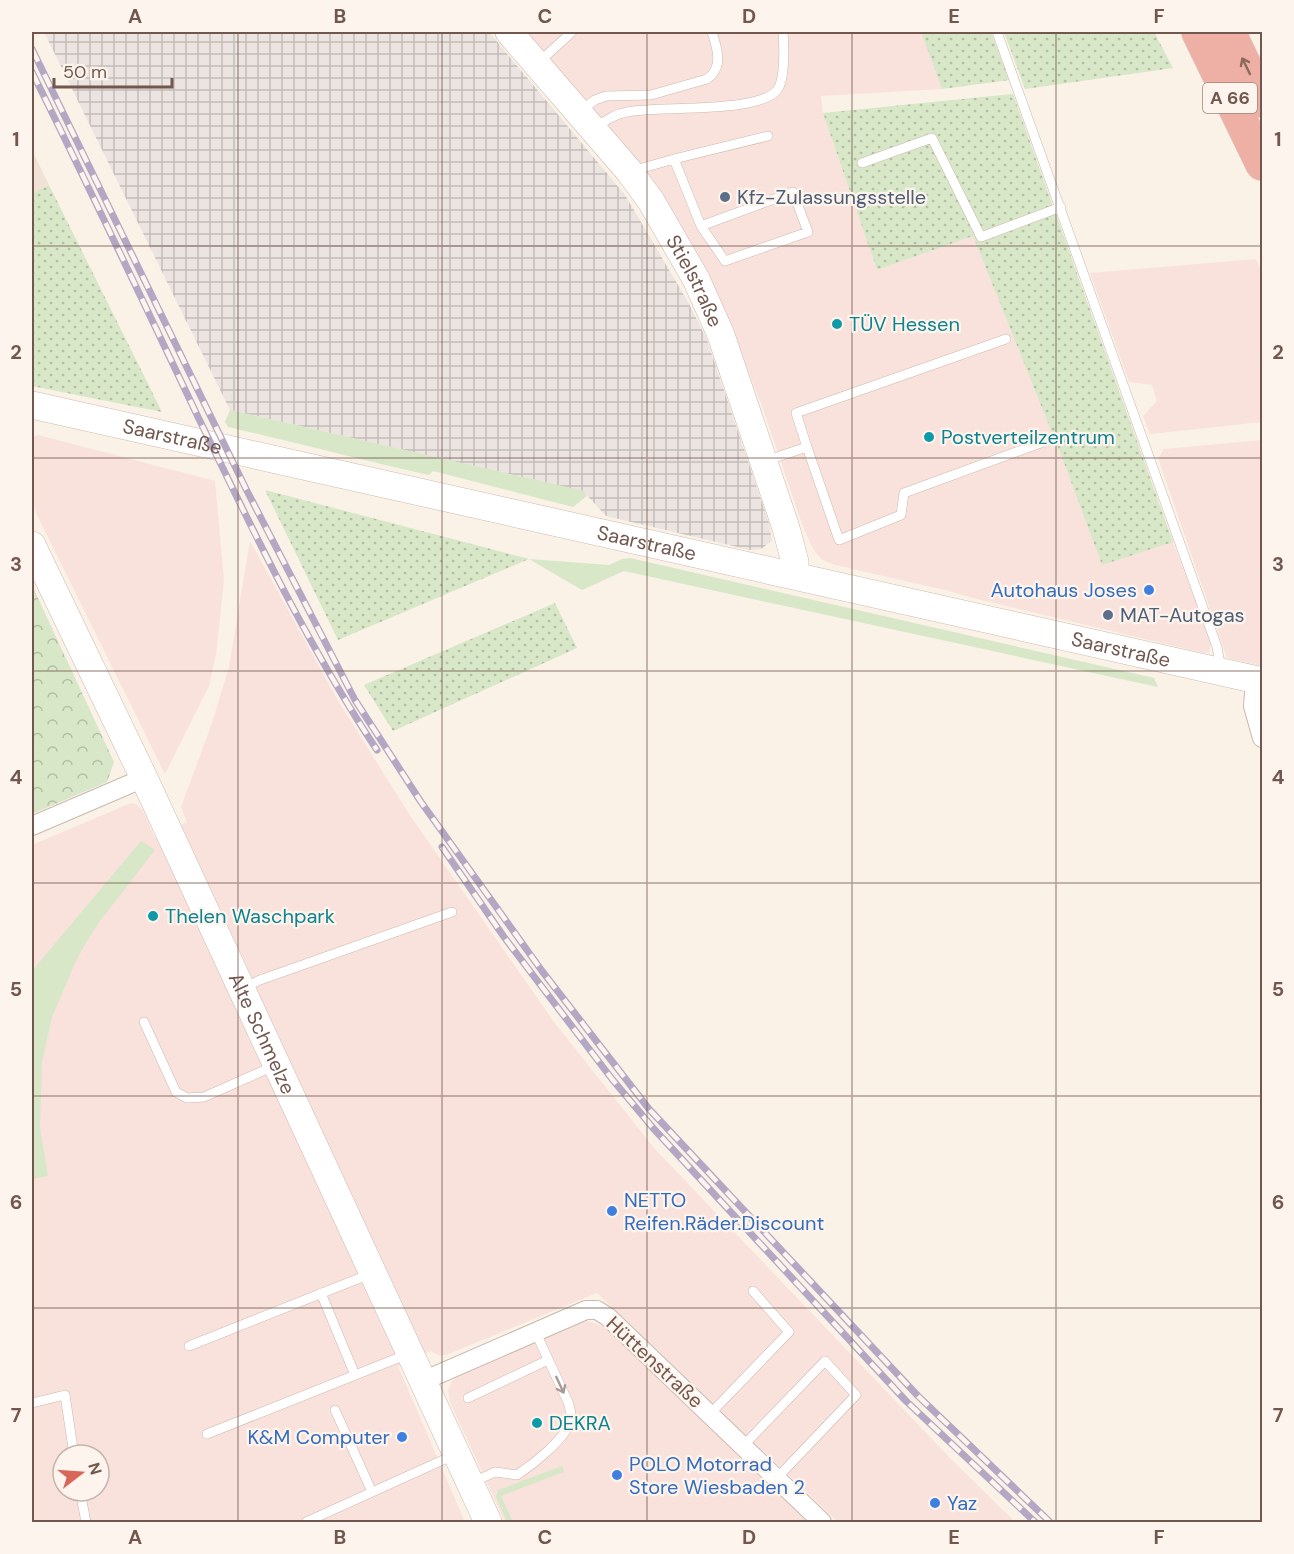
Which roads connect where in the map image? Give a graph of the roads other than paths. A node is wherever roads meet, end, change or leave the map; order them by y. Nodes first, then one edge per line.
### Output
1 (509, 32) edge
2 (572, 32) edge
3 (712, 32) edge
4 (783, 32) edge
5 (997, 32) edge
6 (1198, 32) edge
7 (1229, 32) edge
8 (536, 64) junction
9 (1263, 101) edge
10 (585, 121) junction
11 (768, 136) dead end
12 (674, 159) junction
13 (862, 163) dead end
14 (1263, 164) edge
15 (629, 171) junction
16 (1060, 207) junction
17 (701, 226) junction
18 (1006, 339) dead end
19 (32, 405) edge
20 (1046, 441) dead end
21 (807, 447) junction
22 (764, 462) junction
23 (32, 545) edge
24 (795, 575) junction
25 (1218, 671) junction
26 (1259, 681) edge
27 (1263, 738) edge
28 (144, 778) junction
29 (32, 826) edge
30 (452, 912) dead end
31 (241, 990) junction
32 (144, 1022) dead end
33 (275, 1065) junction
34 (372, 1273) junction
35 (753, 1291) dead end
36 (321, 1293) junction
37 (536, 1331) junction
38 (189, 1346) dead end
39 (410, 1353) junction
40 (549, 1360) junction
41 (355, 1375) junction
42 (423, 1381) junction
43 (468, 1398) dead end
44 (32, 1403) edge
45 (335, 1410) dead end
46 (710, 1414) junction
47 (207, 1434) dead end
48 (73, 1443) edge
49 (743, 1446) junction
50 (456, 1454) junction
51 (776, 1479) junction
52 (470, 1483) junction
53 (372, 1492) junction
54 (82, 1503) edge
55 (86, 1522) edge
56 (306, 1522) edge
57 (488, 1522) edge
58 (822, 1522) edge

1 - 8 street, Stielstraße
2 - 8 lane
3 - 10 lane
4 - 10 lane
5 - 16 lane
6 - 14 highway, A 66
9 -> 7 highway, A 66
8 - 10 street, Stielstraße
10 - 15 street, Stielstraße
11 - 12 lane
12 - 15 lane
12 - 17 lane
13 - 16 lane
15 - 22 street, Stielstraße
16 - 25 lane
17 - 17 lane
18 - 21 lane
19 - 24 street, Saarstraße
20 - 21 lane
21 - 22 lane
22 - 24 street, Stielstraße
23 - 28 street, Alte Schmelze
24 - 25 street, Saarstraße
25 - 26 street, Saarstraße
26 - 27 street
28 - 29 street
28 - 31 street, Alte Schmelze
30 - 31 lane
31 - 33 street, Alte Schmelze
32 - 33 lane
33 - 34 street, Alte Schmelze
34 - 36 lane
34 - 39 street, Alte Schmelze
35 - 46 lane
36 - 38 lane
36 - 41 lane
37 - 40 lane
37 - 42 street, Hüttenstraße
37 - 46 street, Hüttenstraße
39 - 41 lane
39 - 42 street, Alte Schmelze
40 - 43 lane
40 -> 52 lane
41 - 47 lane
42 - 50 street, Alte Schmelze
44 - 48 lane
45 - 53 lane
46 - 49 street, Hüttenstraße
49 - 51 street, Hüttenstraße
49 - 51 lane
50 - 52 street, Alte Schmelze
50 - 53 lane
51 - 58 street, Hüttenstraße
52 - 57 street, Alte Schmelze
53 - 56 lane
54 - 55 lane

